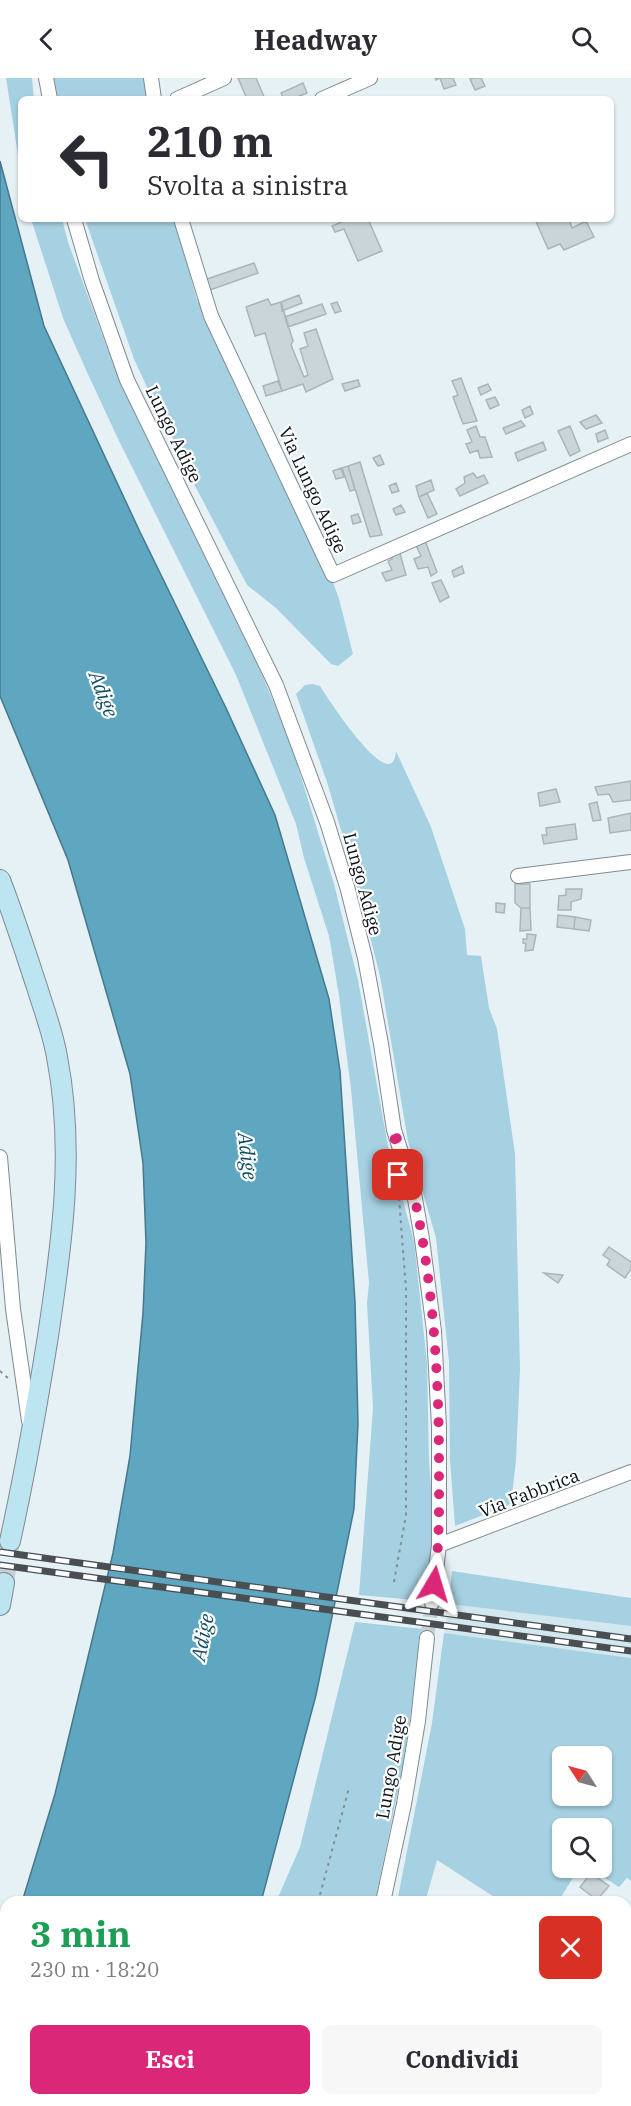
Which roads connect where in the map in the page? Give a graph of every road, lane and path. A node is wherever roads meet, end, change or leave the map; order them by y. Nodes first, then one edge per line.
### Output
1 (46, 78) edge
2 (152, 78) edge
3 (224, 78) edge
4 (370, 78) edge
5 (49, 96) edge
6 (154, 96) edge
7 (184, 96) edge
8 (329, 96) edge
9 (75, 222) edge
10 (182, 222) edge
11 (631, 444) edge
12 (631, 862) edge
13 (518, 876) dead end
14 (0, 880) edge
15 (0, 1157) edge
16 (399, 1198) dead end
17 (32, 1439) junction
18 (631, 1472) edge
19 (10, 1541) tunnel mouth
20 (439, 1545) junction
21 (394, 1582) dead end
22 (4, 1583) dead end
23 (432, 1603) tunnel mouth
24 (0, 1605) edge
25 (427, 1638) tunnel mouth
26 (349, 1788) dead end
27 (320, 1896) edge
28 (383, 1896) edge

1 - 5 street
2 - 6 street
3 - 7 street
4 - 8 street
9 - 20 street, Lungo Adige
10 - 11 street, Via Lungo Adige
12 - 13 street
14 - 17 main road
15 - 17 street
16 - 21 path
17 - 19 main road
18 - 20 street, Via Fabbrica
20 - 23 street, Lungo Adige
22 - 24 main road
25 - 28 street, Lungo Adige
26 - 27 path

